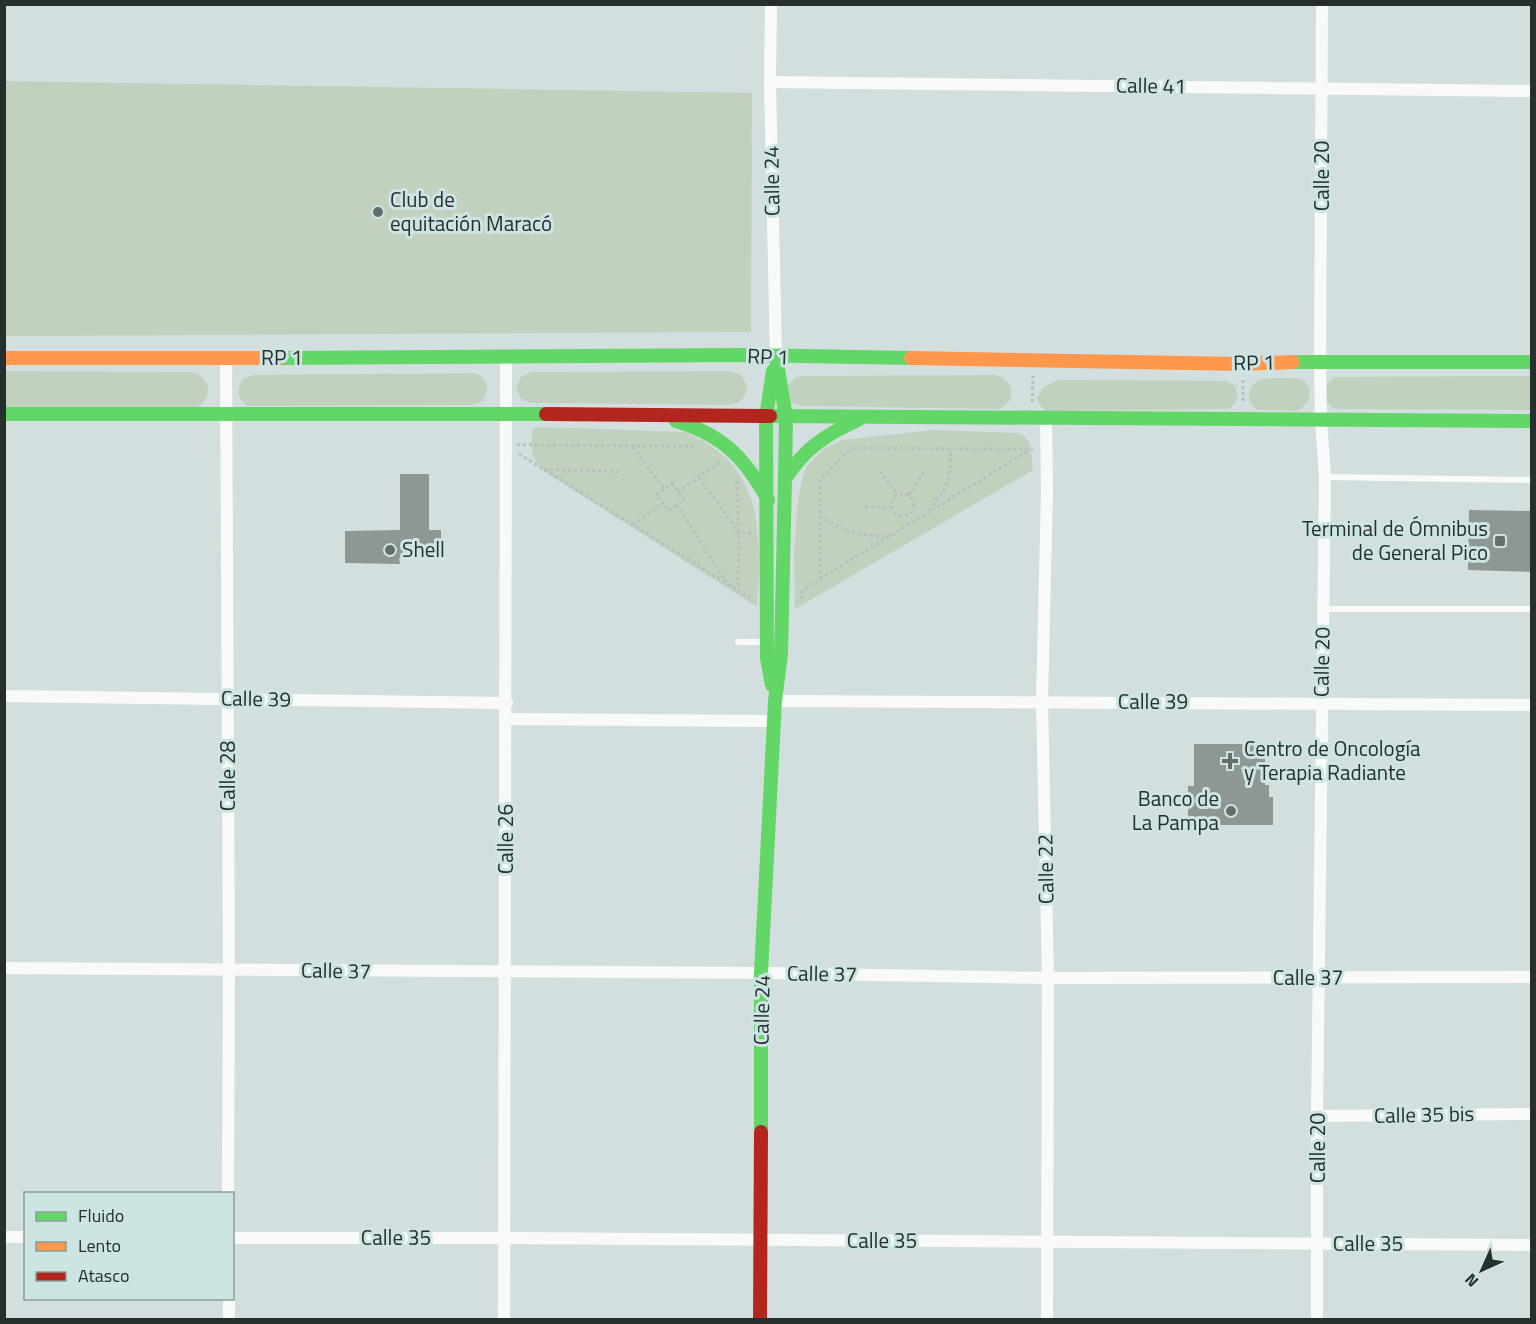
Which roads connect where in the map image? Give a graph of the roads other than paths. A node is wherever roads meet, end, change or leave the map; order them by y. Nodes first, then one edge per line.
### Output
1 (771, 4) edge
2 (1322, 4) edge
3 (770, 82) junction
4 (1323, 88) junction
5 (1532, 91) edge
6 (776, 357) junction
7 (4, 358) edge
8 (226, 358) junction
9 (506, 358) junction
10 (1320, 361) junction
11 (1532, 363) edge
12 (4, 414) edge
13 (226, 414) junction
14 (506, 414) junction
15 (659, 416) junction
16 (766, 417) junction
17 (786, 417) junction
18 (864, 417) junction
19 (1046, 418) junction
20 (1321, 420) junction
21 (1532, 421) edge
22 (1325, 477) junction
23 (785, 479) junction
24 (1532, 480) edge
25 (768, 500) junction
26 (1323, 609) junction
27 (1532, 609) edge
28 (738, 642) dead end
29 (767, 642) junction
30 (4, 696) edge
31 (228, 698) junction
32 (776, 701) junction
33 (1042, 701) junction
34 (507, 703) junction
35 (1321, 704) junction
36 (1532, 705) edge
37 (507, 719) junction
38 (775, 721) junction
39 (4, 968) edge
40 (229, 970) junction
41 (506, 973) junction
42 (761, 973) junction
43 (1532, 977) edge
44 (1048, 978) junction
45 (1320, 978) junction
46 (1532, 1114) edge
47 (1317, 1116) junction
48 (228, 1192) edge
49 (4, 1237) edge
50 (24, 1237) edge
51 (234, 1238) edge
52 (505, 1238) junction
53 (760, 1240) junction
54 (1048, 1242) junction
55 (1317, 1244) junction
56 (1532, 1245) edge
57 (229, 1300) edge
58 (229, 1320) edge
59 (504, 1320) edge
60 (760, 1320) edge
61 (1047, 1320) edge
62 (1317, 1320) edge

1 - 3 street, Calle 24
2 - 4 street, Calle 20
3 - 4 street, Calle 41
3 - 6 street, Calle 24
4 - 5 street, Calle 41
4 - 10 street, Calle 20
6 - 9 main road, RP 1
6 - 10 main road, RP 1
6 - 16 main road, Calle 24
6 - 17 main road, Calle 24
7 - 8 main road, RP 1
8 - 9 main road, RP 1
8 - 13 street, Calle 28
9 - 14 street, Calle 26
10 - 11 main road, RP 1
10 - 20 street, Calle 20
12 - 13 main road
13 - 14 main road
13 - 31 street, Calle 28
14 - 15 main road
14 - 34 street, Calle 26
15 - 16 main road
15 - 25 main road
16 - 17 main road
16 - 25 main road, Calle 24
17 - 18 main road
17 - 23 main road, Calle 24
18 - 19 main road
18 - 23 main road
19 - 20 main road
19 - 33 street, Calle 22
20 - 21 main road
20 - 22 street, Calle 20
22 - 24 lane
22 - 26 street, Calle 20
23 - 32 main road, Calle 24
25 - 29 main road, Calle 24
26 - 27 lane
26 - 35 street, Calle 20
28 - 29 lane
29 - 32 main road, Calle 24
30 - 31 street, Calle 39
31 - 34 street, Calle 39
31 - 40 street, Calle 28
32 - 33 street, Calle 39
32 - 38 main road, Calle 24
33 - 35 street, Calle 39
33 - 44 street, Calle 22
34 - 37 street, Calle 26
35 - 36 street, Calle 39
35 - 45 street, Calle 20
37 - 38 street
37 - 41 street, Calle 26
38 - 42 main road, Calle 24
39 - 40 street, Calle 37
40 - 41 street, Calle 37
40 - 48 street, Calle 28
41 - 42 street, Calle 37
41 - 52 street, Calle 26
42 - 44 street, Calle 37
42 - 53 main road, Calle 24
43 - 45 street, Calle 37
44 - 45 street, Calle 37
44 - 54 street, Calle 22
45 - 47 street, Calle 20
46 - 47 street, Calle 35 bis
47 - 55 street, Calle 20
49 - 50 street
51 - 52 street, Calle 35
52 - 53 street, Calle 35
52 - 59 street, Calle 26
53 - 54 street, Calle 35
53 - 60 main road, Calle 24
54 - 55 street, Calle 35
54 - 61 street, Calle 22
55 - 56 street, Calle 35
55 - 62 street, Calle 20
57 - 58 street

